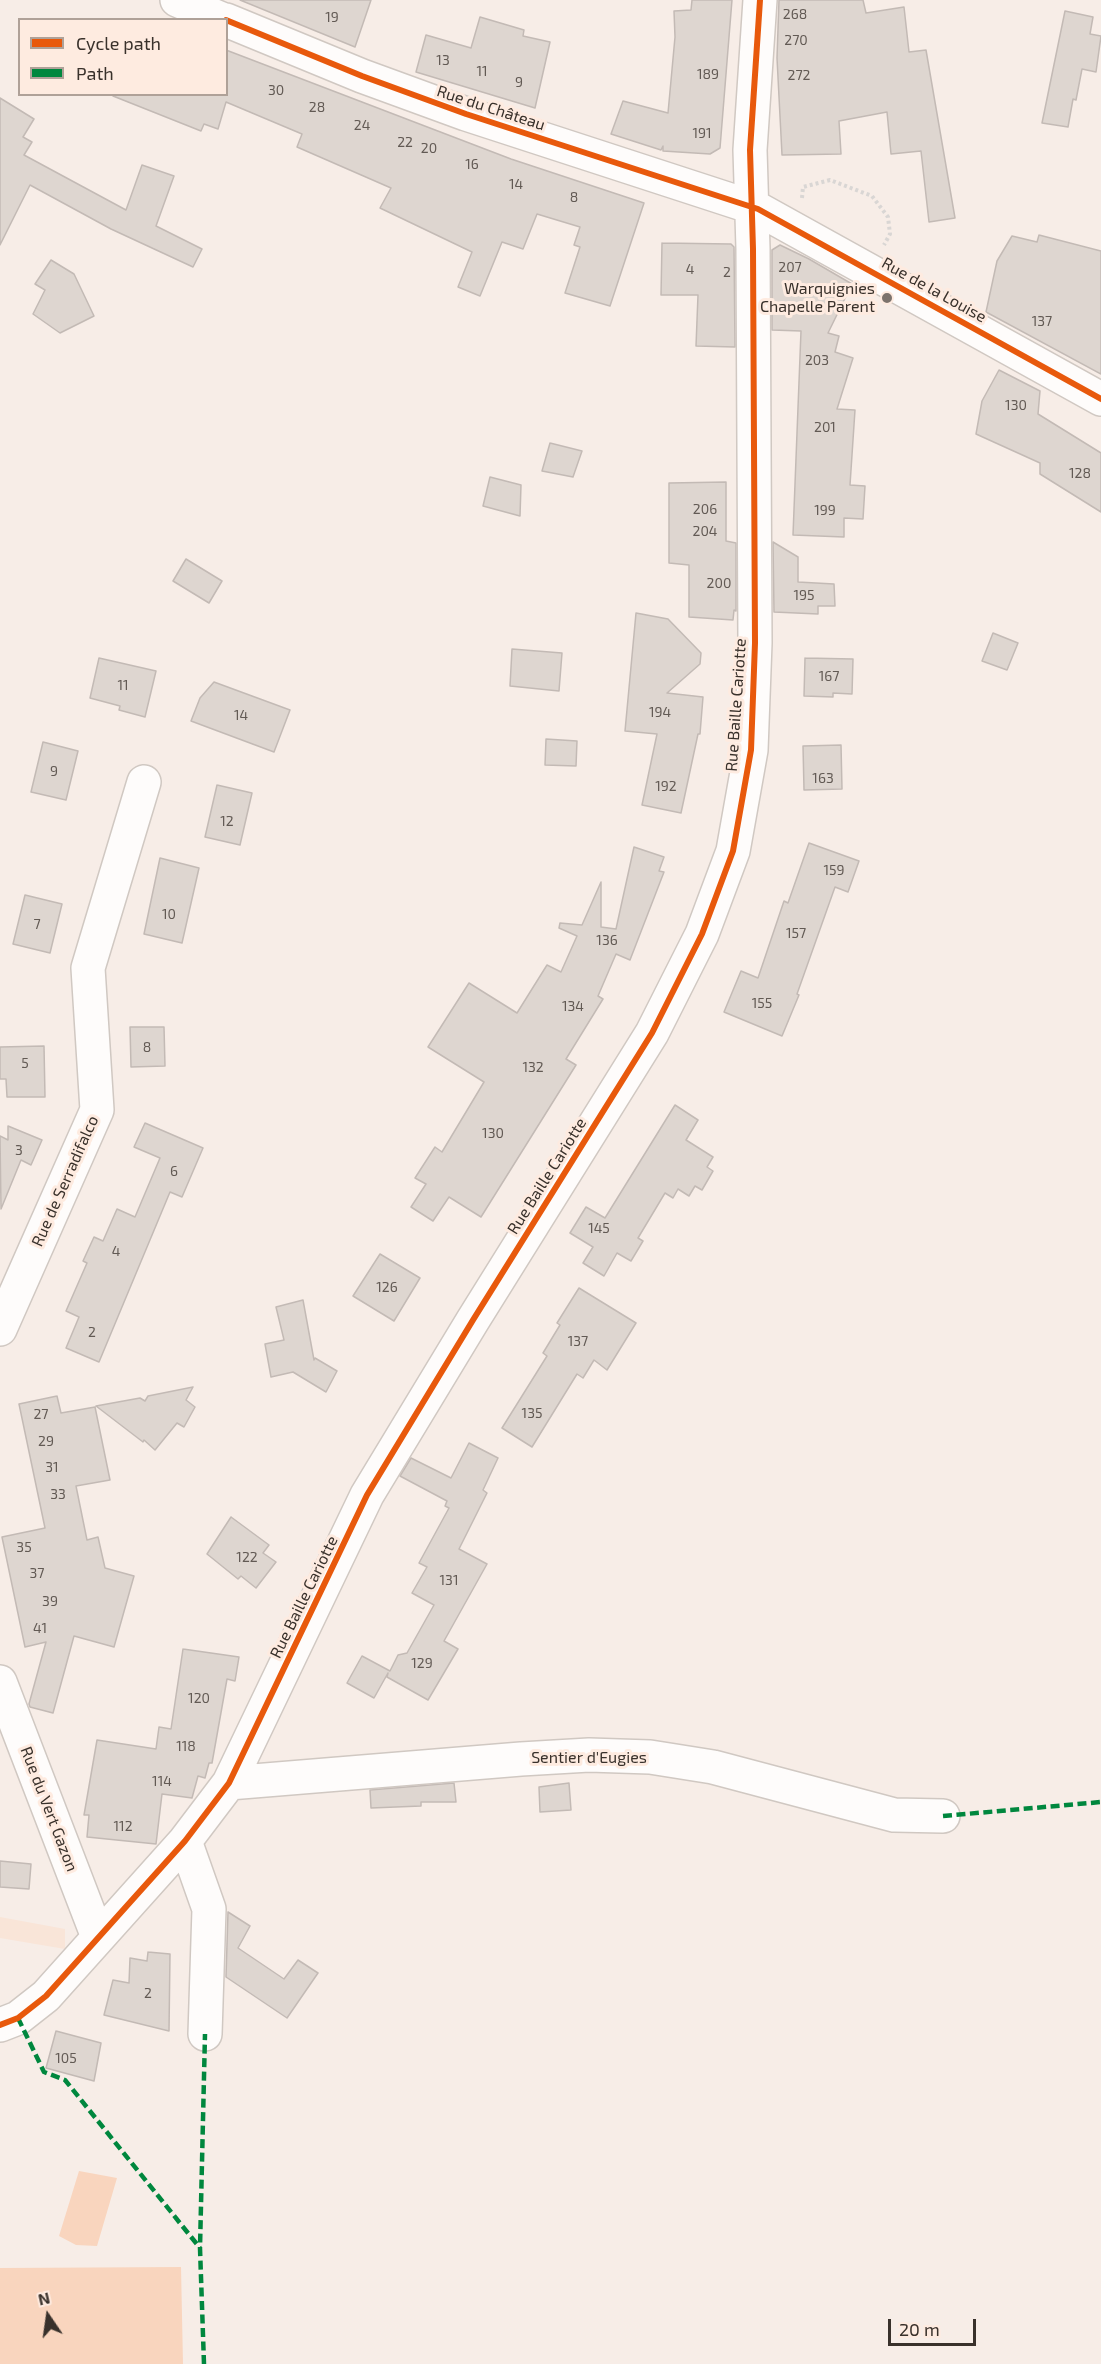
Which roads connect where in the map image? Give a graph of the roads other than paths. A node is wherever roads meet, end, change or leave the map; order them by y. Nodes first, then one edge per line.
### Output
1 (177, 0) edge
2 (760, 0) edge
3 (220, 18) edge
4 (228, 21) edge
5 (753, 207) junction
6 (1101, 399) edge
7 (144, 782) dead end
8 (0, 1329) edge
9 (0, 1682) edge
10 (230, 1783) junction
11 (943, 1816) dead end
12 (185, 1842) junction
13 (98, 1937) junction
14 (0, 2025) edge
15 (206, 2034) dead end

1 - 3 street, Rue du Château
2 - 5 street, Rue Baille Cariotte
4 - 5 street, Rue du Château
5 - 6 street, Rue de la Louise
5 - 10 street, Rue Baille Cariotte
7 - 8 street, Rue de Serradifalco
9 - 13 street, Rue du Vert Gazon
10 - 11 street, Sentier d'Eugies
10 - 12 street, Rue Baille Cariotte
12 - 13 street, Rue Baille Cariotte
12 - 15 street
13 - 14 street, Rue Baille Cariotte

